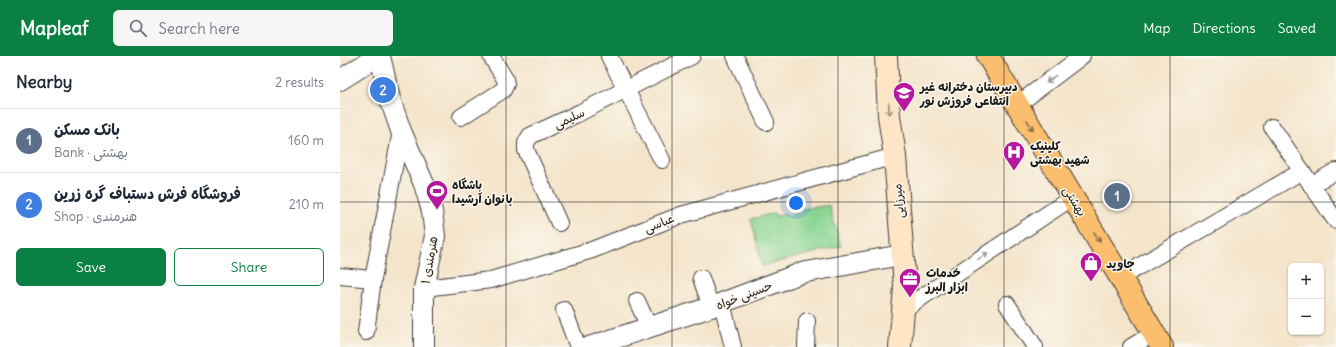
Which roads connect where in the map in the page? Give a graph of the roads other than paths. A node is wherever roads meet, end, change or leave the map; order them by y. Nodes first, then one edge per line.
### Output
1 (379, 56) edge
2 (491, 56) edge
3 (609, 56) edge
4 (692, 56) edge
5 (735, 56) edge
6 (886, 56) edge
7 (988, 56) edge
8 (1082, 56) edge
9 (340, 80) edge
10 (627, 90) junction
11 (1017, 105) junction
12 (461, 117) dead end
13 (766, 122) dead end
14 (1272, 127) dead end
15 (401, 131) junction
16 (895, 156) junction
17 (662, 160) dead end
18 (1302, 171) junction
19 (1336, 171) edge
20 (1311, 185) junction
21 (1072, 197) junction
22 (1336, 221) edge
23 (559, 223) dead end
24 (902, 256) junction
25 (340, 276) edge
26 (1121, 277) junction
27 (701, 278) dead end
28 (373, 280) junction
29 (424, 288) junction
30 (637, 301) dead end
31 (1007, 304) dead end
32 (717, 305) junction
33 (904, 309) junction
34 (564, 310) dead end
35 (807, 321) dead end
36 (649, 327) junction
37 (366, 332) dead end
38 (1158, 340) edge
39 (424, 347) edge
40 (578, 347) edge
41 (589, 347) edge
42 (733, 347) edge
43 (806, 347) edge
44 (900, 347) edge
45 (1035, 347) edge
46 (1131, 347) edge

1 - 9 street
1 - 15 street, هنرمندی ۱
2 - 12 street
3 - 10 street
4 - 10 street, سلیمی
5 - 13 street
6 -> 16 main road, میرزایی
7 - 11 main road, بهشتی
8 -> 11 street
10 - 17 street
10 - 23 street, سلیمی
11 -> 21 main road, بهشتی
14 - 18 street
15 - 28 street
15 - 29 street, هنرمندی ۱
16 - 24 main road, میرزایی
16 - 29 street, عباسی
18 - 20 street
18 - 26 street
19 - 20 street
20 - 22 street
21 -> 26 main road, بهشتی
33 -> 21 street
24 - 32 street, حسینی خواه
24 - 33 main road, میرزایی
25 - 28 street
26 - 38 main road, بهشتی
27 - 32 street
28 - 37 street
29 - 39 street, هنرمندی ۱
30 - 36 street
31 - 45 street
32 - 36 street, حسینی خواه
32 - 42 street
33 - 44 main road, میرزایی
34 - 40 street
35 - 43 street
36 - 41 street, حسینی خواه
38 - 46 street

